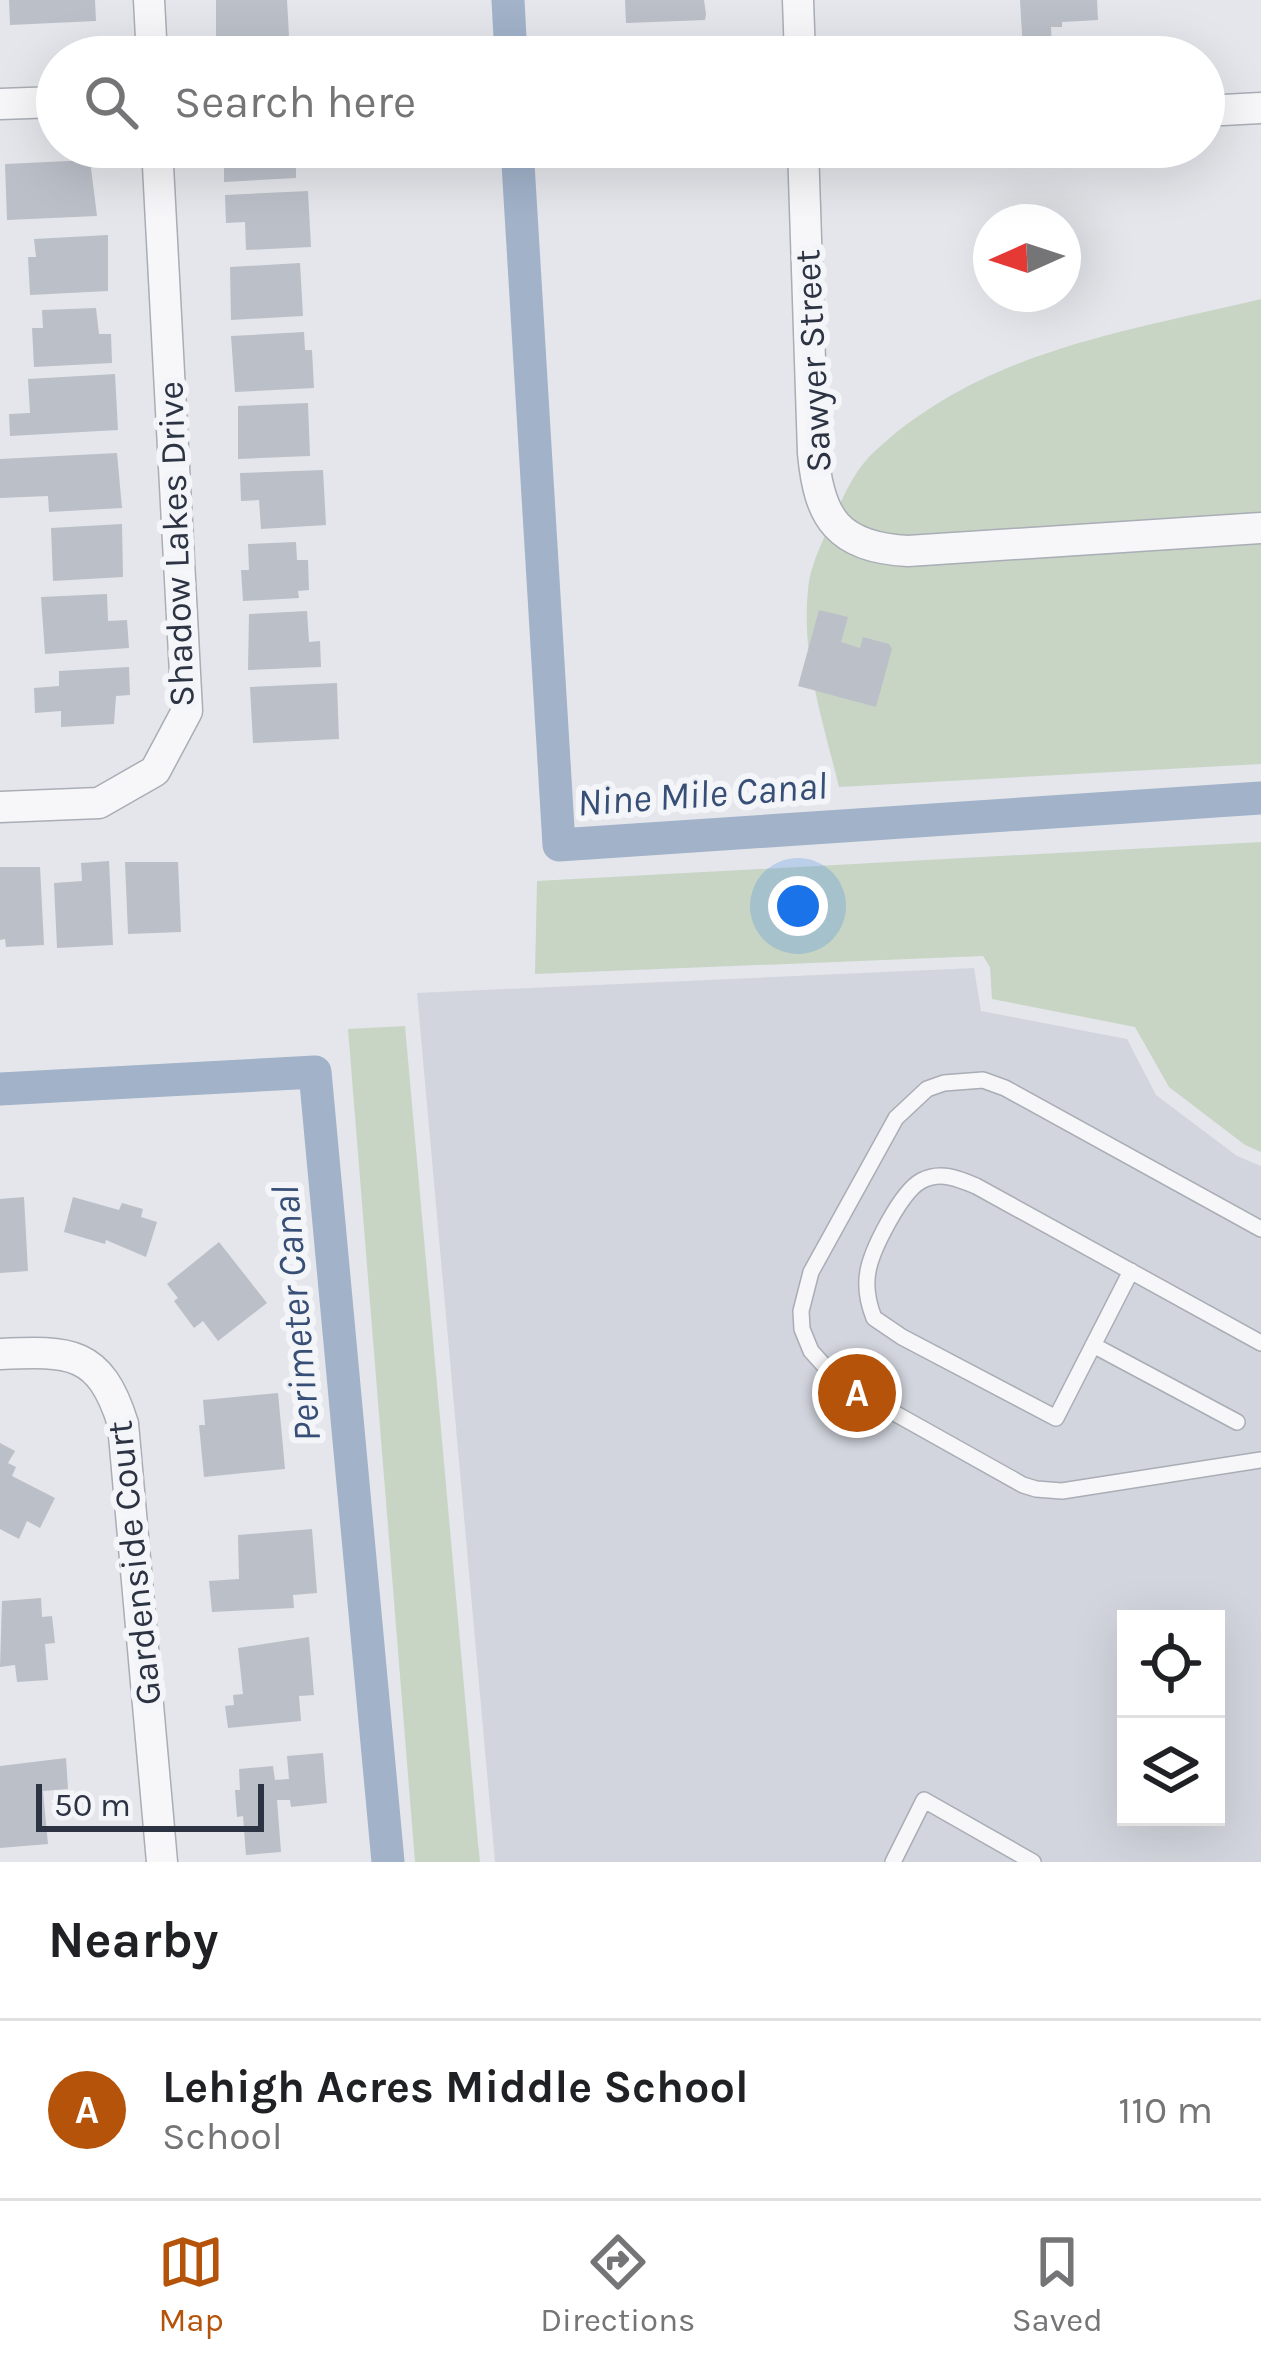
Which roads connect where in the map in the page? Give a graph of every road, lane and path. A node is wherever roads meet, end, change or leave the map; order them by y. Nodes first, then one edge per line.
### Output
1 (149, 0) edge
2 (797, 0) edge
3 (151, 36) edge
4 (799, 36) edge
5 (36, 103) edge
6 (0, 104) edge
7 (1261, 108) edge
8 (1225, 110) edge
9 (158, 168) edge
10 (804, 168) edge
11 (1261, 528) edge
12 (0, 808) edge
13 (1261, 1229) edge
14 (1131, 1271) junction
15 (1261, 1343) edge
16 (1093, 1345) junction
17 (0, 1354) edge
18 (1237, 1422) dead end
19 (1261, 1460) edge
20 (162, 1862) edge
21 (893, 1862) edge
22 (1033, 1862) edge

1 - 3 street
2 - 4 street
5 - 6 street
7 - 8 street
9 - 12 street, Shadow Lakes Drive
10 - 11 street, Sawyer Street
13 - 19 lane
14 - 15 lane
14 - 16 lane
14 - 16 lane
16 - 18 lane
17 - 20 street, Gardenside Court
21 - 22 lane

